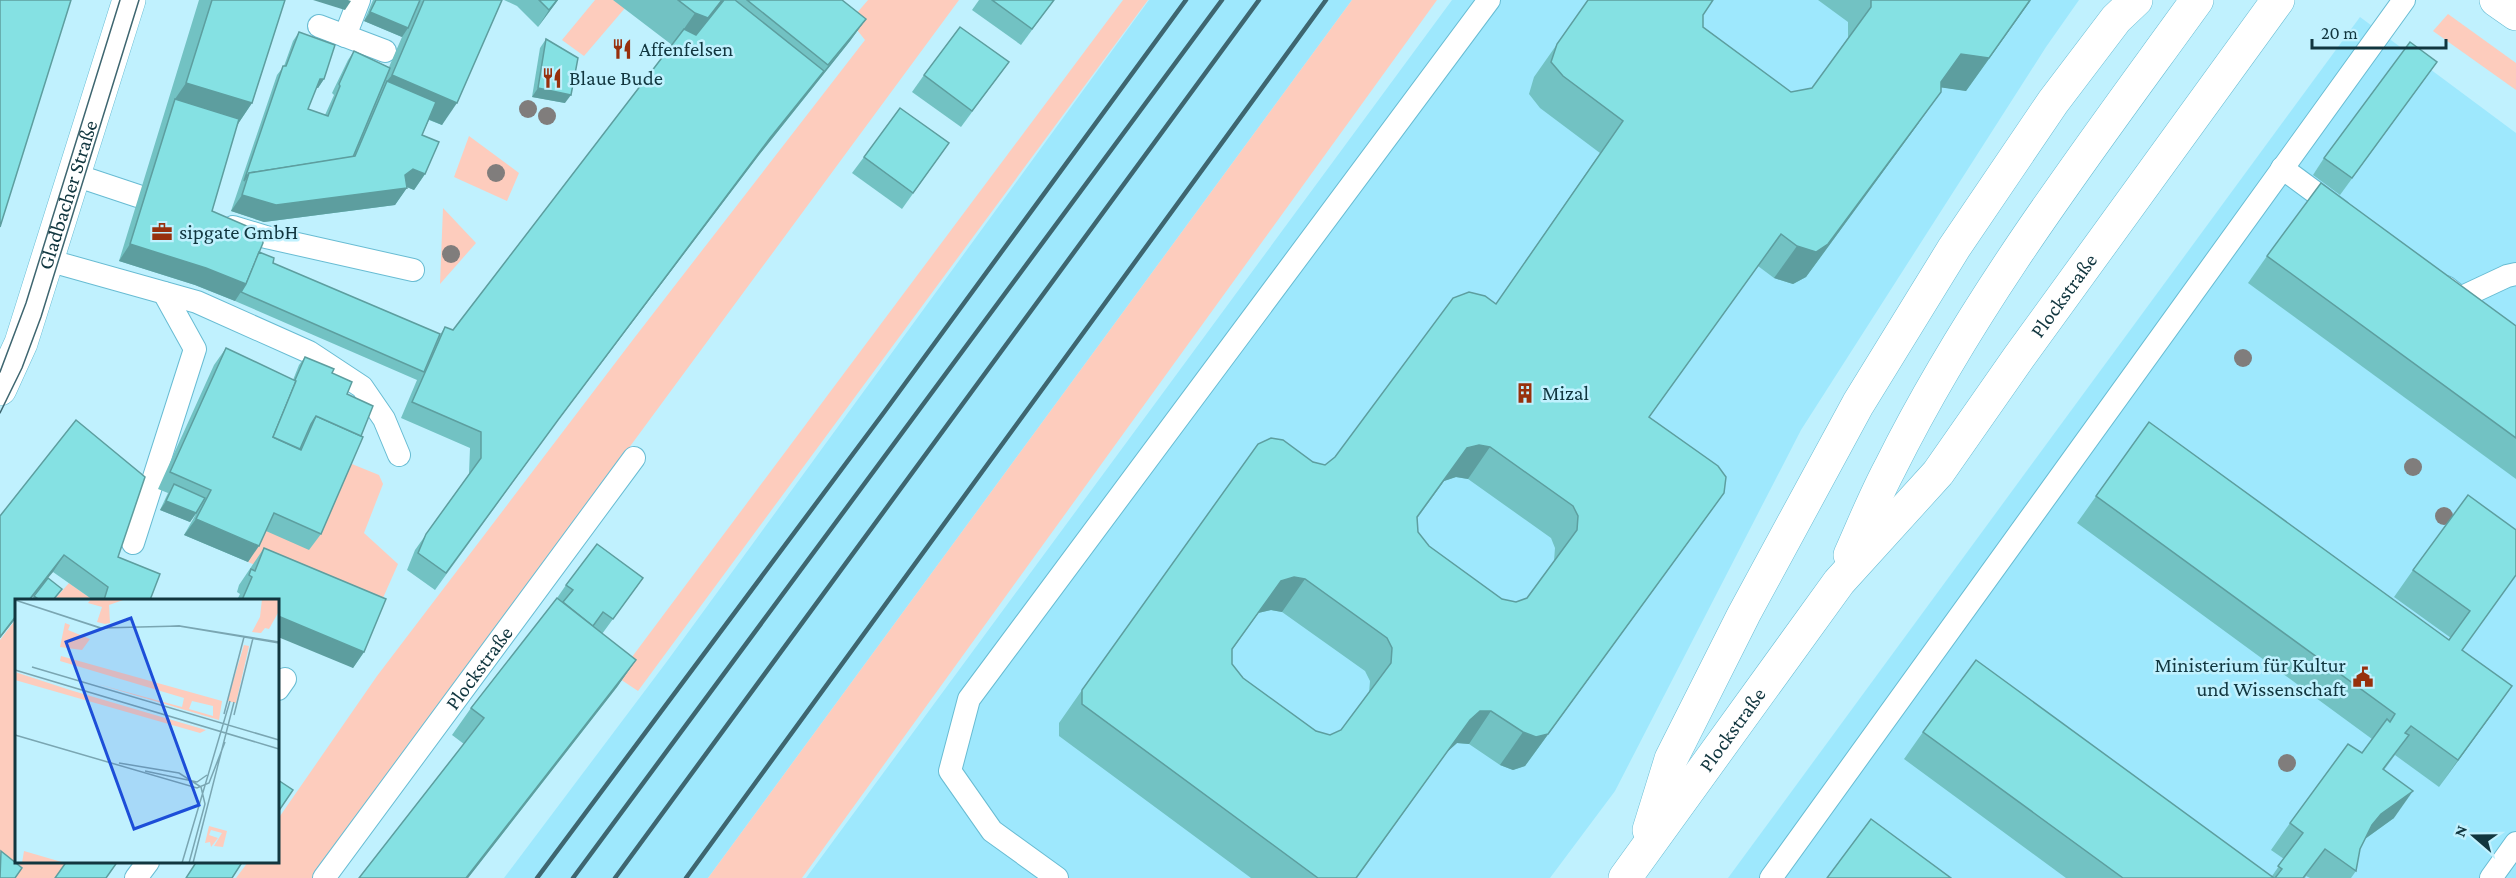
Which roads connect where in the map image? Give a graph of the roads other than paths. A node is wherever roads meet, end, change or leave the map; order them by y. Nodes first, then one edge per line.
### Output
1 (129, 0) edge
2 (359, 0) edge
3 (1489, 0) edge
4 (2136, 0) edge
5 (2197, 0) edge
6 (2277, 0) edge
7 (2404, 0) edge
8 (2496, 0) edge
9 (2516, 14) edge
10 (319, 26) dead end
11 (345, 36) junction
12 (385, 51) dead end
13 (2282, 168) junction
14 (75, 175) junction
15 (138, 196) dead end
16 (214, 220) edge
17 (2357, 223) edge
18 (48, 260) junction
19 (413, 270) dead end
20 (2516, 274) edge
21 (2432, 277) edge
22 (164, 293) junction
23 (0, 389) edge
24 (399, 455) dead end
25 (634, 458) dead end
26 (133, 543) dead end
27 (1839, 582) junction
28 (2516, 843) edge
29 (146, 863) edge
30 (1633, 867) edge
31 (135, 878) edge
32 (324, 878) edge
33 (1057, 878) edge
34 (1771, 878) edge
35 (2491, 878) edge

1 - 14 main road, Gladbacher Straße
2 - 11 lane
3 - 33 lane
4 - 30 main road
5 - 27 main road, Plockstraße
6 - 27 main road, Plockstraße
7 - 13 lane
8 - 9 main road
10 - 11 lane
11 - 12 lane
13 - 17 lane
13 - 34 lane
14 - 15 lane
14 - 18 main road, Gladbacher Straße
16 - 19 lane
18 - 22 lane
18 - 23 main road, Gladbacher Straße
20 - 21 lane
22 - 24 lane
22 - 26 lane
25 - 32 lane, Plockstraße
27 - 30 main road, Plockstraße
28 - 35 lane
29 - 31 lane

